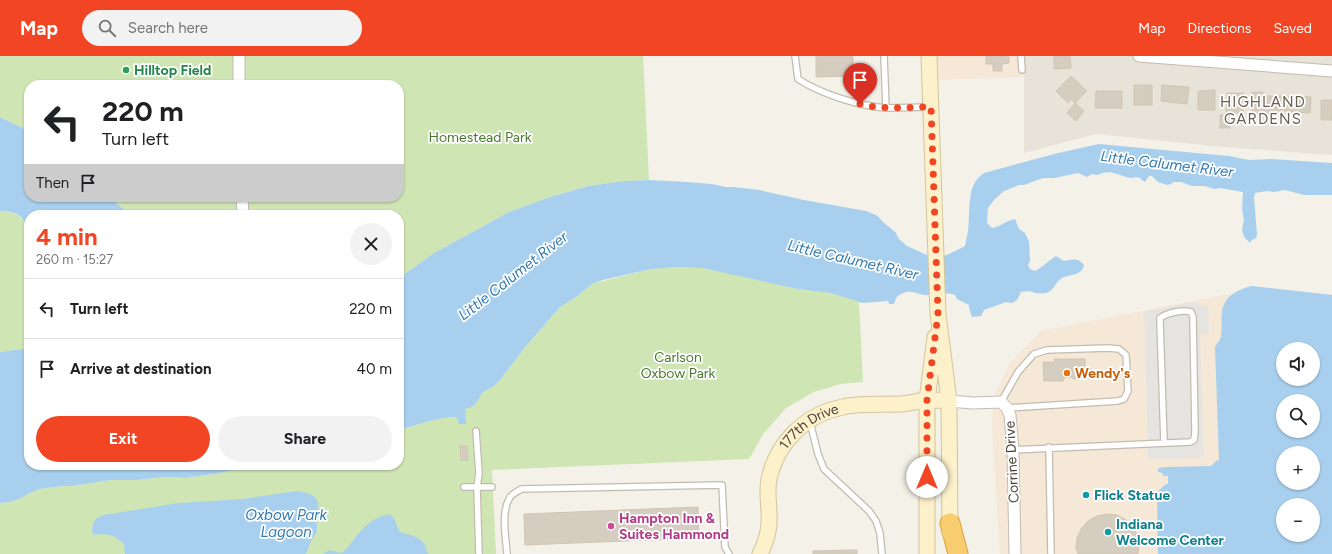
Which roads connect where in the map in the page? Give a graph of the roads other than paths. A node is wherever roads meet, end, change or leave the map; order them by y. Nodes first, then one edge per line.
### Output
1 (239, 56) edge
2 (795, 56) edge
3 (884, 56) edge
4 (929, 56) edge
5 (1021, 56) edge
6 (1139, 56) edge
7 (1260, 61) edge
8 (1022, 70) dead end
9 (1332, 71) edge
10 (239, 80) edge
11 (931, 107) junction
12 (886, 108) junction
13 (938, 314) junction
14 (927, 400) junction
15 (949, 400) junction
16 (1004, 405) junction
17 (809, 420) junction
18 (476, 431) dead end
19 (1164, 443) junction
20 (1049, 447) junction
21 (1013, 450) junction
22 (464, 487) dead end
23 (477, 487) junction
24 (492, 487) dead end
25 (950, 523) junction
26 (727, 553) edge
27 (479, 554) edge
28 (507, 554) edge
29 (760, 554) edge
30 (882, 554) edge
31 (927, 554) edge
32 (950, 554) edge
33 (958, 554) edge
34 (1015, 554) edge
35 (1051, 554) edge

1 - 10 street
2 - 12 lane
3 - 12 lane
4 - 11 street
5 - 8 lane
6 - 7 street
7 - 9 street
11 - 12 lane
11 - 13 street
13 - 14 street
13 - 15 street
14 - 15 street, 177th Drive
14 - 17 street, 177th Drive
14 - 31 street
15 - 16 street, Corrine Drive
15 - 25 street
16 - 16 lane
16 - 21 street, Corrine Drive
17 - 29 street, 177th Drive
17 - 30 lane
18 - 23 lane
19 - 19 lane
19 - 20 lane
20 - 21 lane
20 - 35 lane
21 - 34 street, Corrine Drive
22 - 23 lane
23 - 24 lane
23 - 27 lane
25 - 32 street
25 - 33 highway
26 - 28 lane

